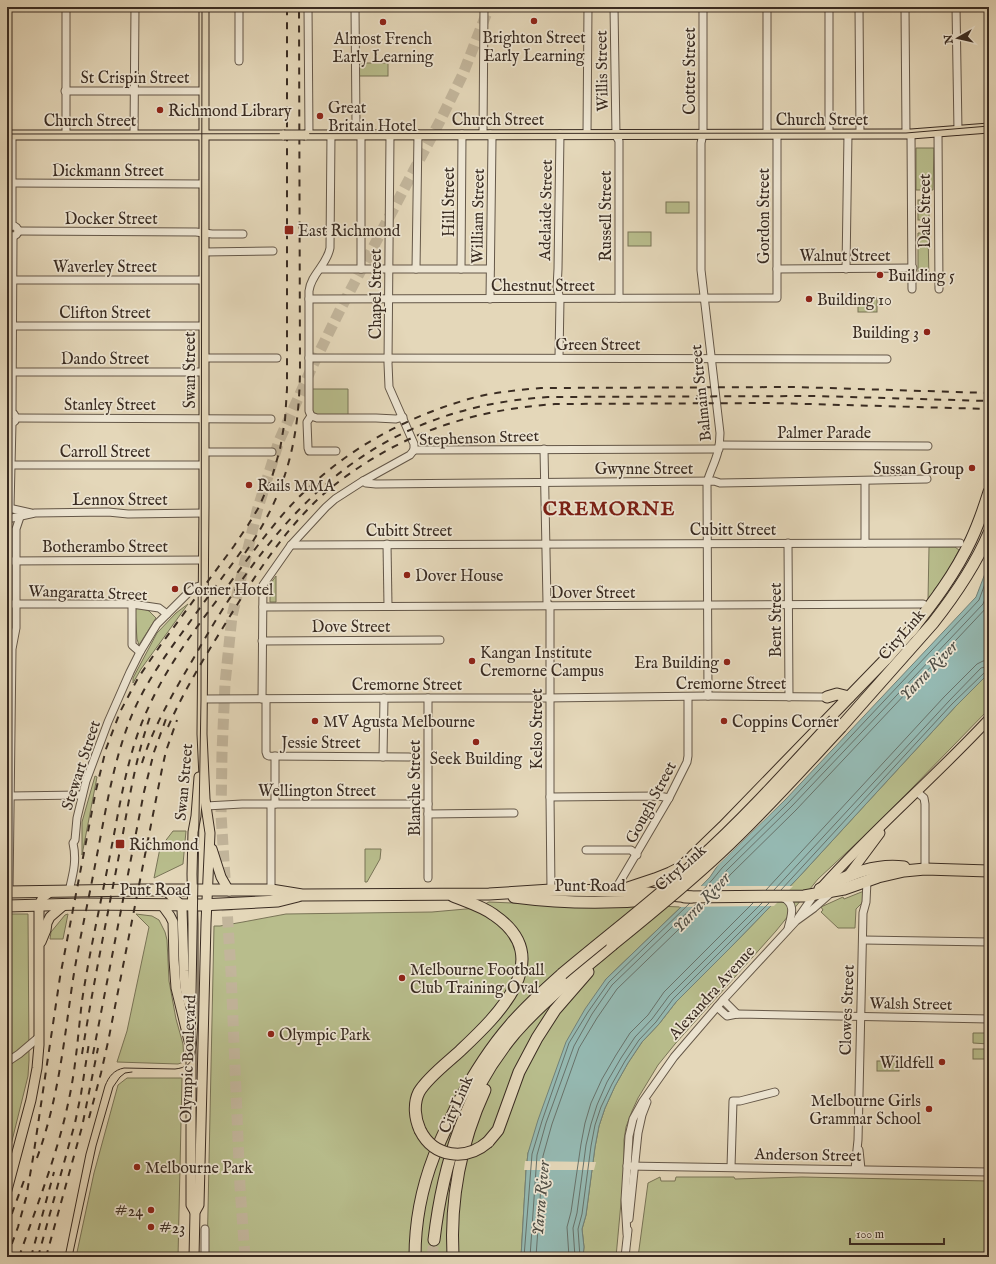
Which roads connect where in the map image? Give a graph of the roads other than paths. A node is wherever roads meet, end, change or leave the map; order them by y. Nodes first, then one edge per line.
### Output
1 (66, 7) edge
2 (134, 7) edge
3 (204, 7) edge
4 (239, 7) edge
5 (308, 7) edge
6 (355, 7) edge
7 (484, 7) edge
8 (588, 7) edge
9 (614, 7) edge
10 (703, 7) edge
11 (767, 7) edge
12 (829, 7) edge
13 (859, 7) edge
14 (905, 7) edge
15 (956, 7) edge
16 (239, 62) dead end
17 (65, 91) junction
18 (134, 91) junction
19 (204, 91) junction
20 (989, 128) edge
21 (958, 131) junction
22 (938, 132) junction
23 (331, 134) junction
24 (358, 134) junction
25 (390, 134) junction
26 (418, 134) junction
27 (462, 134) junction
28 (486, 134) junction
29 (560, 134) junction
30 (587, 134) junction
31 (616, 134) junction
32 (703, 134) junction
33 (767, 134) junction
34 (777, 134) junction
35 (829, 134) junction
36 (848, 134) junction
37 (860, 134) junction
38 (909, 134) junction
39 (10, 135) edge
40 (66, 135) junction
41 (134, 135) junction
42 (204, 135) junction
43 (307, 135) junction
44 (13, 184) junction
45 (204, 184) junction
46 (12, 231) edge
47 (204, 233) junction
48 (243, 234) dead end
49 (273, 251) dead end
50 (204, 252) junction
51 (913, 268) junction
52 (320, 269) junction
53 (361, 269) junction
54 (389, 269) junction
55 (416, 269) junction
56 (461, 269) junction
57 (490, 269) junction
58 (777, 269) junction
59 (846, 269) junction
60 (10, 280) edge
61 (204, 280) junction
62 (912, 289) dead end
63 (939, 290) dead end
64 (620, 298) junction
65 (704, 298) junction
66 (777, 298) joint
67 (309, 299) junction
68 (389, 299) junction
69 (490, 299) junction
70 (560, 299) junction
71 (9, 326) edge
72 (204, 326) junction
73 (559, 357) junction
74 (204, 358) junction
75 (276, 358) dead end
76 (309, 358) junction
77 (389, 358) junction
78 (711, 359) junction
79 (887, 359) dead end
80 (9, 372) edge
81 (204, 372) junction
82 (310, 416) junction
83 (403, 417) junction
84 (11, 418) edge
85 (204, 419) junction
86 (272, 419) dead end
87 (928, 446) dead end
88 (720, 447) junction
89 (544, 449) junction
90 (414, 450) junction
91 (204, 452) junction
92 (272, 452) dead end
93 (336, 452) dead end
94 (9, 465) edge
95 (204, 465) junction
96 (927, 479) dead end
97 (363, 481) junction
98 (865, 481) junction
99 (708, 482) junction
100 (545, 483) junction
101 (989, 492) edge
102 (10, 509) edge
103 (35, 513) junction
104 (204, 513) junction
105 (20, 517) junction
106 (10, 518) edge
107 (16, 529) junction
108 (989, 533) edge
109 (708, 543) junction
110 (788, 543) junction
111 (865, 543) junction
112 (960, 543) dead end
113 (291, 544) junction
114 (387, 544) junction
115 (546, 544) junction
116 (204, 560) junction
117 (7, 561) edge
118 (16, 561) junction
119 (204, 585) junction
120 (7, 604) edge
121 (16, 604) junction
122 (132, 604) junction
123 (923, 604) dead end
124 (708, 605) junction
125 (788, 605) junction
126 (388, 606) junction
127 (550, 606) junction
128 (263, 607) junction
129 (167, 614) junction
130 (915, 626) junction
131 (440, 640) dead end
132 (262, 641) junction
133 (140, 652) junction
134 (9, 693) edge
135 (688, 696) junction
136 (708, 696) junction
137 (789, 697) junction
138 (827, 697) joint
139 (849, 697) junction
140 (384, 698) junction
141 (428, 698) junction
142 (550, 698) junction
143 (202, 699) junction
144 (264, 699) junction
145 (989, 719) edge
146 (838, 724) junction
147 (202, 734) junction
148 (275, 756) junction
149 (383, 756) junction
150 (409, 757) dead end
151 (9, 792) edge
152 (917, 792) junction
153 (82, 795) junction
154 (550, 797) junction
155 (669, 798) junction
156 (428, 804) junction
157 (273, 805) junction
158 (206, 806) junction
159 (897, 811) junction
160 (428, 814) junction
161 (514, 814) dead end
162 (210, 838) junction
163 (586, 850) dead end
164 (8, 854) edge
165 (637, 855) junction
166 (924, 869) junction
167 (989, 870) edge
168 (848, 876) junction
169 (428, 878) dead end
170 (867, 881) junction
171 (165, 890) junction
172 (192, 890) junction
173 (208, 890) junction
174 (271, 890) junction
175 (551, 890) junction
176 (69, 891) junction
177 (229, 891) junction
178 (617, 891) junction
179 (833, 891) junction
180 (8, 892) edge
181 (50, 892) junction
182 (817, 892) junction
183 (447, 894) junction
184 (489, 894) junction
185 (302, 895) junction
186 (685, 897) junction
187 (793, 897) junction
188 (65, 904) junction
189 (39, 905) junction
190 (162, 905) junction
191 (193, 905) junction
192 (207, 905) junction
193 (7, 906) edge
194 (181, 906) junction
195 (796, 921) junction
196 (788, 930) junction
197 (862, 940) junction
198 (989, 942) edge
199 (39, 947) junction
200 (568, 981) junction
201 (723, 1000) junction
202 (717, 1007) junction
203 (182, 1014) junction
204 (737, 1014) junction
205 (204, 1016) junction
206 (861, 1016) junction
207 (989, 1019) edge
208 (193, 1021) junction
209 (516, 1033) junction
210 (38, 1037) junction
211 (191, 1050) junction
212 (202, 1058) junction
213 (7, 1062) edge
214 (653, 1087) junction
215 (775, 1092) dead end
216 (627, 1166) junction
217 (635, 1166) junction
218 (731, 1167) junction
219 (858, 1169) junction
220 (989, 1172) edge
221 (7, 1190) edge
222 (195, 1212) junction
223 (205, 1229) dead end
224 (627, 1234) junction
225 (434, 1240) tunnel mouth
226 (194, 1257) edge
227 (205, 1257) edge
228 (415, 1257) edge
229 (453, 1257) edge
230 (625, 1257) edge

1 - 17 street
2 - 18 street
3 - 19 main road, Swan Street
4 - 16 street
5 - 43 street
6 - 24 street
7 - 28 street, William Street
8 - 30 street
9 - 31 street, Willis Street
10 - 32 street, Cotter Street
11 - 33 street
12 - 35 street
13 - 37 street
14 - 38 street, Dale Street
15 - 21 street
17 - 18 street, St Crispin Street
17 - 40 street
18 - 19 street, St Crispin Street
18 - 41 street
19 - 42 main road, Swan Street
20 - 21 main road, Church Street
21 - 22 main road, Church Street
22 - 38 main road, Church Street
22 - 63 street, Dale Street
23 - 24 main road, Church Street
23 - 43 main road, Church Street
23 - 52 street
24 - 25 main road, Church Street
24 - 53 street
25 - 26 main road, Church Street
25 - 54 street, Chapel Street
26 - 27 main road, Church Street
26 - 55 street
27 - 28 main road, Church Street
27 - 56 street, Hill Street
28 - 29 main road, Church Street
28 - 57 street, William Street
29 - 30 main road, Church Street
29 - 70 street, Adelaide Street
30 - 31 main road, Church Street
31 - 32 main road, Church Street
31 - 64 street, Russell Street
32 - 33 main road, Church Street
32 - 65 street, Balmain Street
33 - 34 main road, Church Street
34 - 35 main road, Church Street
34 - 58 street, Gordon Street
35 - 36 main road, Church Street
36 - 37 main road, Church Street
36 - 59 street
37 - 38 main road, Church Street
38 - 51 street, Dale Street
39 - 40 main road, Church Street
39 - 44 street
40 - 41 main road, Church Street
41 - 42 main road, Church Street
42 - 43 main road, Church Street, bridge
42 - 45 main road, Swan Street
44 - 45 street, Dickmann Street
44 - 46 street
45 - 47 main road, Swan Street
46 - 47 street, Docker Street
46 - 60 street
47 - 48 street, Docker Street
47 - 50 main road, Swan Street
49 - 50 street
50 - 61 main road, Swan Street
51 - 59 street, Walnut Street
51 - 62 street, Dale Street
52 - 53 street
52 - 67 street
53 - 54 street
54 - 55 street
54 - 68 street, Chapel Street
55 - 56 street
56 - 57 street
57 - 69 street, William Street
58 - 59 street, Walnut Street
58 - 66 street, Gordon Street
60 - 61 street, Waverley Street
60 - 71 street
61 - 72 main road, Swan Street
64 - 65 street, Chestnut Street
64 - 70 street, Chestnut Street
65 - 66 street, Chestnut Street
65 - 78 street, Balmain Street
67 - 68 street, Chestnut Street
67 - 76 street
68 - 69 street, Chestnut Street
68 - 77 street, Chapel Street
69 - 70 street, Chestnut Street
70 - 73 street, Adelaide Street
71 - 72 street, Clifton Street
71 - 80 street
72 - 74 main road, Swan Street
73 - 77 street, Green Street
73 - 78 street, Green Street
74 - 75 street
74 - 81 main road, Swan Street
76 - 77 street, Green Street
76 - 82 street
77 - 83 street, Chapel Street
78 - 79 street, Green Street
78 - 88 street, Balmain Street
80 - 81 street, Dando Street
80 - 84 street
81 - 85 main road, Swan Street
82 - 83 street
82 - 93 street
83 - 90 street, Chapel Street
84 - 85 street, Stanley Street
84 - 94 street
85 - 86 street, Stanley Street
85 - 91 main road, Swan Street
87 - 88 street, Palmer Parade
88 - 89 street, Stephenson Street
88 - 99 street, Balmain Street
89 - 90 street, Stephenson Street
89 - 100 street, Kelso Street
90 - 97 street, Stephenson Street
91 - 92 street
91 - 95 main road, Swan Street
94 - 95 street, Carroll Street
94 - 102 street
95 - 104 main road, Swan Street
96 - 98 street, Gwynne Street
97 - 100 street, Gwynne Street
97 - 113 street, Stephenson Street
98 - 99 street, Gwynne Street
98 - 111 street
99 - 100 street, Gwynne Street
99 - 109 street, Balmain Street
100 - 115 street, Kelso Street
101 - 130 highway
102 - 103 street, Lennox Street
102 - 106 street
103 - 104 street, Lennox Street
103 - 105 street, Lennox Street
104 - 116 main road, Swan Street
105 - 106 street, Lennox Street
105 - 107 street
106 - 107 street
107 - 118 street
108 - 146 highway, CityLink
109 - 110 street, Cubitt Street
109 - 115 street, Cubitt Street
109 - 124 street, Balmain Street
110 - 111 street, Cubitt Street
110 - 125 street, Bent Street
111 - 112 street, Cubitt Street
113 - 114 street, Cubitt Street
113 - 128 street, Stephenson Street
114 - 115 street, Cubitt Street
114 - 126 street
115 - 127 street, Kelso Street
116 - 118 street, Botherambo Street
116 - 119 main road, Swan Street
117 - 118 street, Botherambo Street
118 - 121 street
119 - 129 street, Stewart Street
119 - 143 main road, Swan Street
120 - 121 street, Wangaratta Street
121 - 122 street, Wangaratta Street
121 - 134 street
122 - 129 street, Wangaratta Street
122 - 133 street
123 - 125 street, Dover Street
124 - 125 street, Dover Street
124 - 127 street, Dover Street
124 - 136 street, Balmain Street
125 - 137 street, Bent Street
126 - 127 street, Dover Street
126 - 128 street, Dover Street
127 - 142 street, Kelso Street
128 - 132 street, Stephenson Street
129 - 133 street, Stewart Street
130 - 139 highway
130 - 146 highway
131 - 132 street, Dove Street
132 - 144 street, Stephenson Street
133 - 153 street, Stewart Street
134 - 151 street
135 - 136 street, Cremorne Street
135 - 142 street, Cremorne Street
135 - 155 street, Gough Street
136 - 137 street, Cremorne Street
137 - 138 street, Cremorne Street
138 - 139 highway
139 - 178 highway
140 - 141 street, Cremorne Street
140 - 144 street, Cremorne Street
140 - 149 street, Jessie Street
141 - 142 street, Cremorne Street
141 - 156 street, Blanche Street
142 - 154 street, Kelso Street
143 - 144 street, Cremorne Street
143 - 147 main road, Swan Street
144 - 148 street, Jessie Street
145 - 152 main road, Alexandra Avenue
146 - 200 highway, bridge
146 - 200 highway, CityLink, bridge
147 - 158 main road, Swan Street
147 - 172 main road, Swan Street
148 - 149 street, Jessie Street
148 - 157 street
149 - 150 street, Jessie Street
151 - 153 street
151 - 164 street
152 - 159 main road, Alexandra Avenue
152 - 166 street
153 - 176 street, Stewart Street
154 - 155 street
154 - 175 street, Kelso Street
155 - 165 street, Gough Street
156 - 157 street, Wellington Street
156 - 160 street, Blanche Street
157 - 158 street, Wellington Street
157 - 174 street
158 - 162 main road, Swan Street
159 - 168 main road, Alexandra Avenue
159 - 182 main road, Alexandra Avenue
160 - 161 street
160 - 169 street, Blanche Street
162 - 173 main road, Swan Street
162 - 177 main road
163 - 165 street
164 - 180 street
165 - 178 street, Gough Street
166 - 167 highway, Punt Road
166 - 168 highway, Punt Road
166 - 170 highway, Punt Road
168 - 179 highway, Alexandra Avenue
168 - 182 highway, Punt Road
170 - 179 highway, Punt Road
170 - 197 street, Clowes Street
171 - 172 highway, Punt Road
171 - 176 highway, Punt Road
171 - 194 main road
172 - 173 highway, Punt Road
172 - 191 main road, Swan Street
173 - 177 highway, Punt Road
173 - 192 main road, Swan Street
174 - 177 highway, Punt Road
174 - 185 highway, Punt Road
175 - 178 highway, Punt Road
175 - 184 highway, Punt Road
176 - 181 highway, Punt Road
178 - 186 highway, Punt Road
179 - 182 highway, Punt Road
179 - 195 street, Alexandra Avenue
180 - 181 highway, Punt Road
181 - 189 main road
182 - 187 highway, Punt Road
182 - 195 street, Alexandra Avenue
183 - 184 highway, Punt Road
183 - 185 highway, Punt Road
183 - 200 highway, bridge
184 - 186 highway, Punt Road
185 - 192 highway, Punt Road
186 - 187 highway, Punt Road
187 - 196 street
188 - 189 highway, Punt Road
188 - 190 highway, Punt Road
188 - 199 main road
189 - 193 highway, Punt Road
189 - 199 main road
190 - 194 highway, Punt Road
190 - 203 main road
191 - 192 highway, Punt Road
191 - 194 highway, Punt Road
191 - 208 main road, Olympic Boulevard
192 - 205 main road, Olympic Boulevard
194 - 208 main road
195 - 196 street, Alexandra Avenue
196 - 201 street, Alexandra Avenue
197 - 198 street
197 - 206 street, Clowes Street
199 - 210 main road
200 - 209 highway, CityLink
200 - 228 highway
201 - 202 street, Alexandra Avenue
201 - 204 street
202 - 204 street, Walsh Street
202 - 214 street, Alexandra Avenue
203 - 208 main road
203 - 211 main road
204 - 206 street, Walsh Street
205 - 208 main road
205 - 212 main road, Olympic Boulevard
206 - 207 street, Walsh Street
206 - 219 street, Clowes Street
208 - 211 main road, Olympic Boulevard
208 - 212 main road
209 - 225 highway, CityLink
209 - 229 highway
210 - 213 street
210 - 221 main road
211 - 222 main road, Olympic Boulevard
212 - 222 main road, Olympic Boulevard
214 - 216 street, Alexandra Avenue
214 - 217 street, Alexandra Avenue
215 - 218 street
216 - 217 street, Anderson Street
216 - 224 street, Alexandra Avenue
217 - 218 street, Anderson Street
217 - 224 street, Alexandra Avenue
218 - 219 street, Anderson Street
219 - 220 street, Anderson Street
222 - 226 main road, Olympic Boulevard
223 - 227 street
224 - 230 street, Alexandra Avenue

